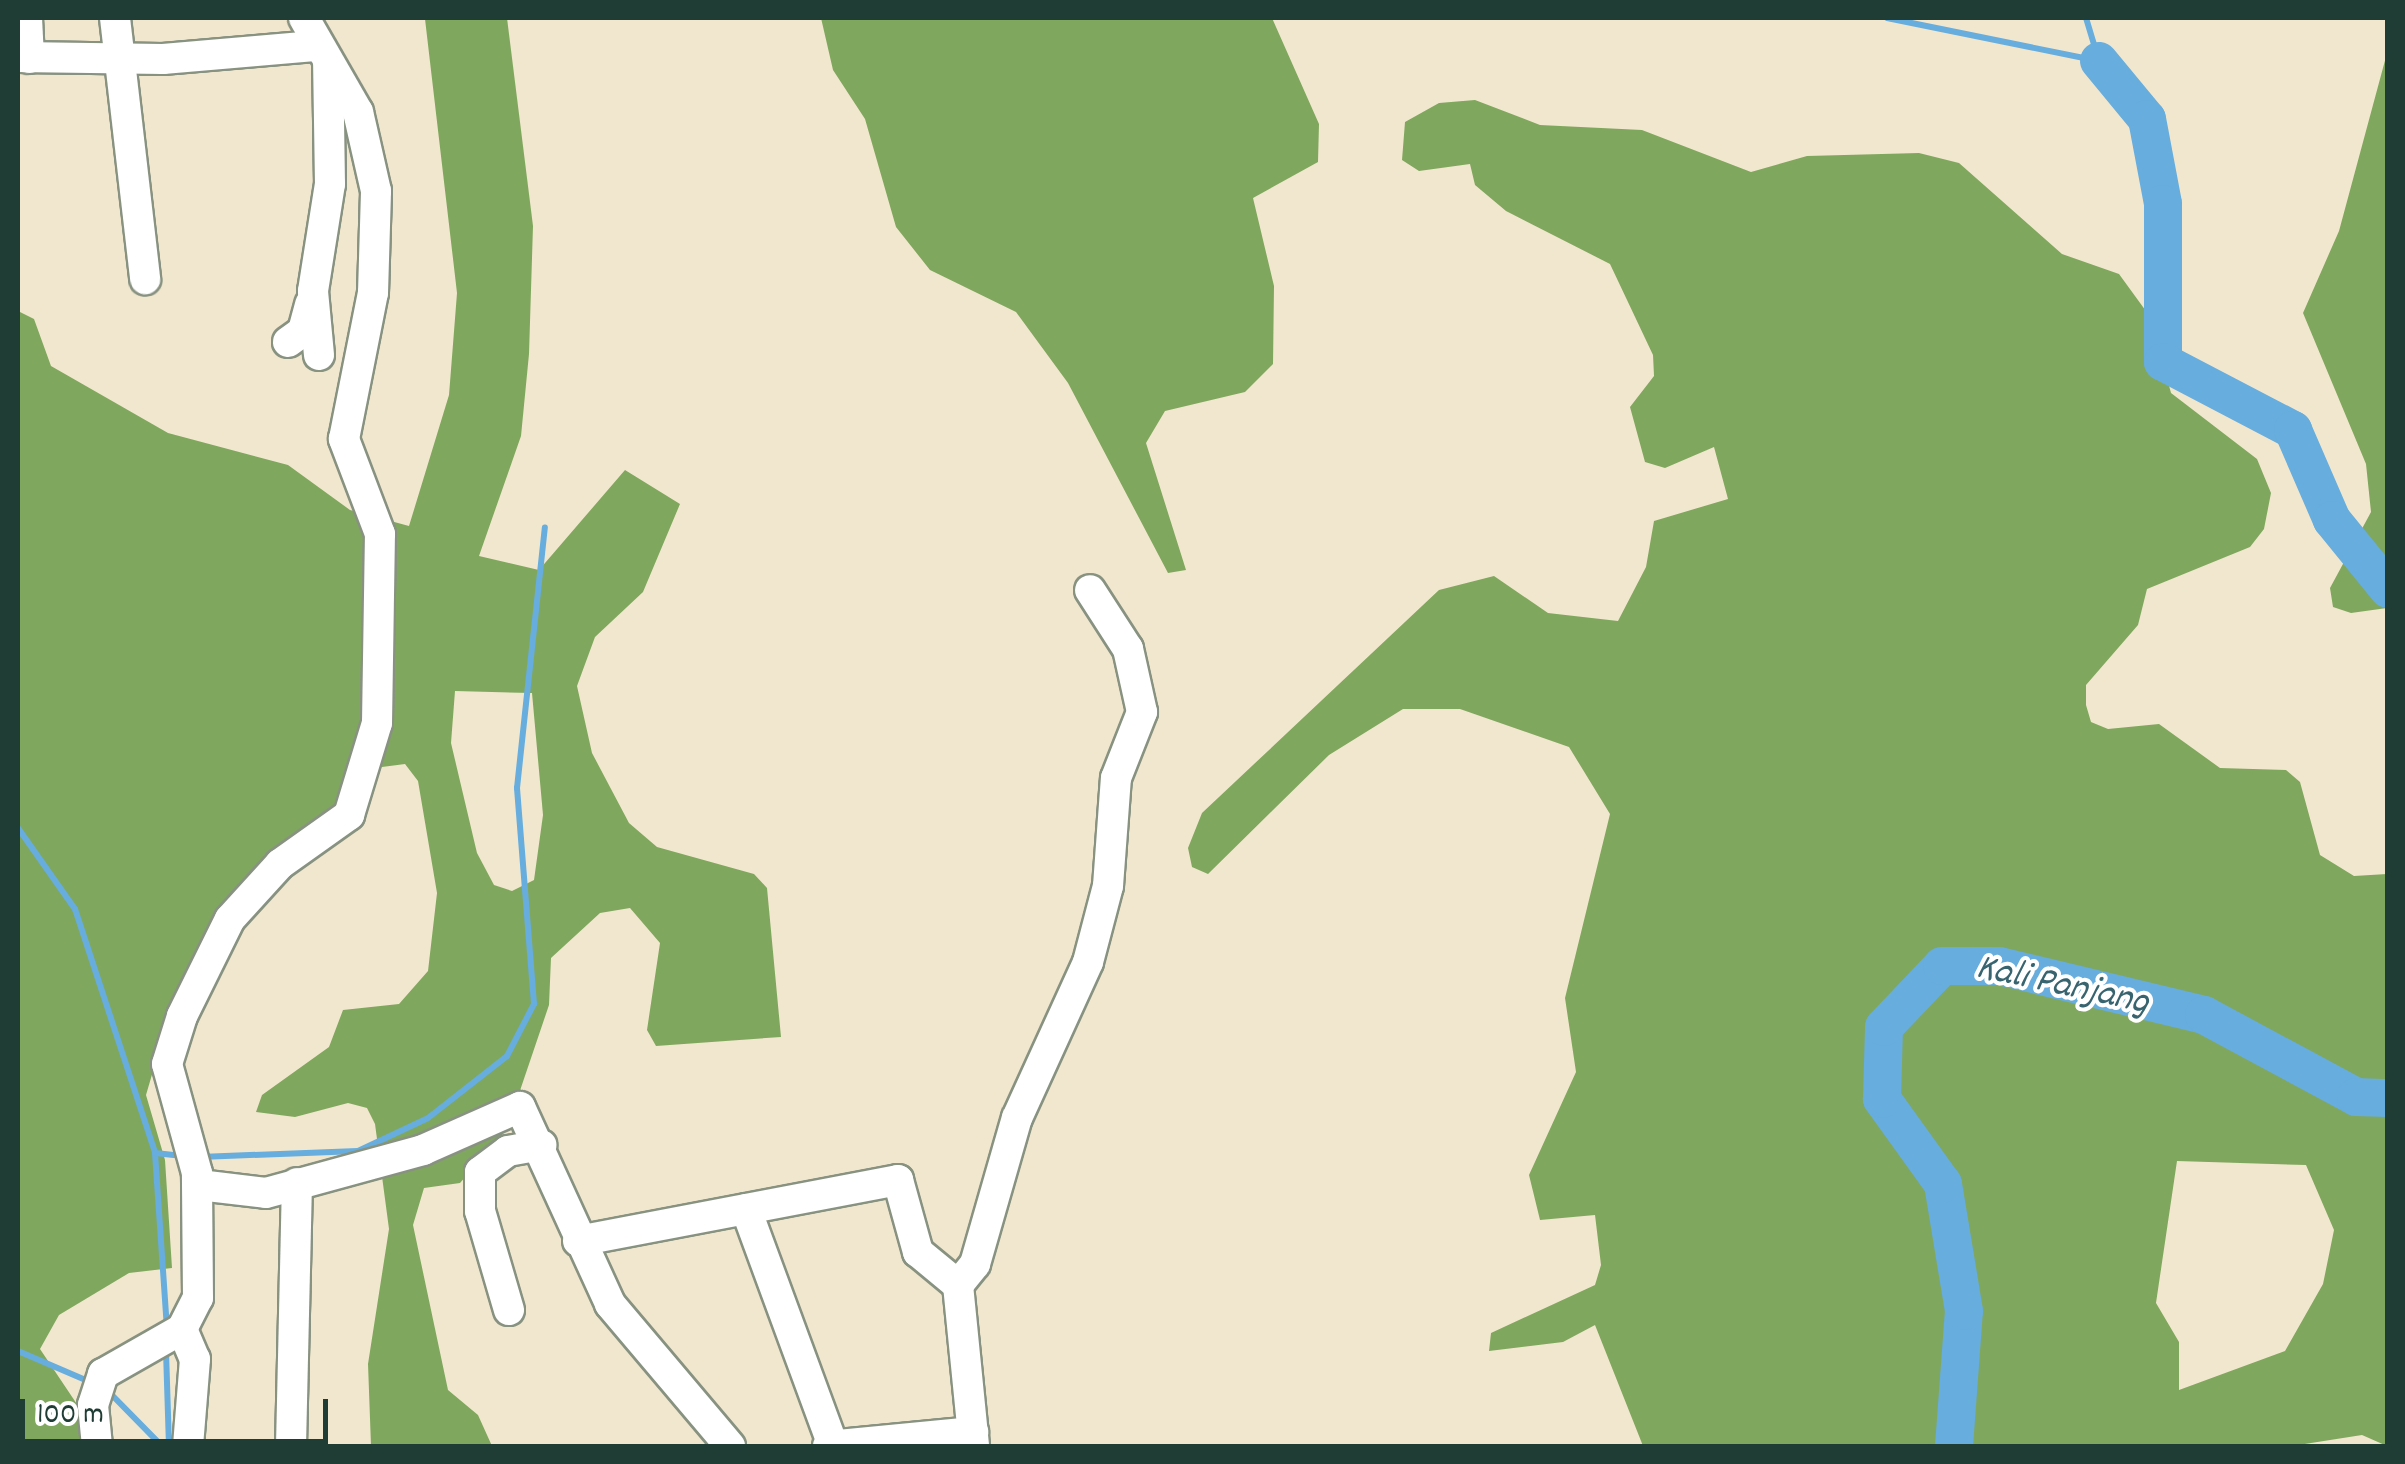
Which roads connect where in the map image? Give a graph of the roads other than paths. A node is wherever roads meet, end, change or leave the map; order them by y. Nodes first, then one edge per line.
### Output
1 (27, 18) edge
2 (115, 18) edge
3 (315, 41) edge
4 (23, 58) edge
5 (115, 61) junction
6 (145, 279) dead end
7 (313, 291) junction
8 (288, 342) dead end
9 (318, 355) dead end
10 (1090, 590) dead end
11 (541, 1145) junction
12 (198, 1179) junction
13 (297, 1183) junction
14 (746, 1209) junction
15 (578, 1242) junction
16 (958, 1286) junction
17 (510, 1310) dead end
18 (182, 1330) junction
19 (973, 1439) edge
20 (97, 1446) edge
21 (188, 1446) edge
22 (291, 1446) edge
23 (730, 1446) edge
24 (831, 1446) edge

1 - 4 street
2 - 5 street
3 - 5 street
3 - 7 street
3 - 12 street
4 - 5 street
5 - 6 street
7 - 8 street
7 - 9 street
10 - 16 street
11 - 13 street
11 - 15 street
11 - 17 street
12 - 13 street
12 - 18 street
13 - 22 street
14 - 15 street
14 - 16 street
14 - 24 street
15 - 23 street
16 - 19 street
18 - 20 street
18 - 21 street
19 - 24 street

